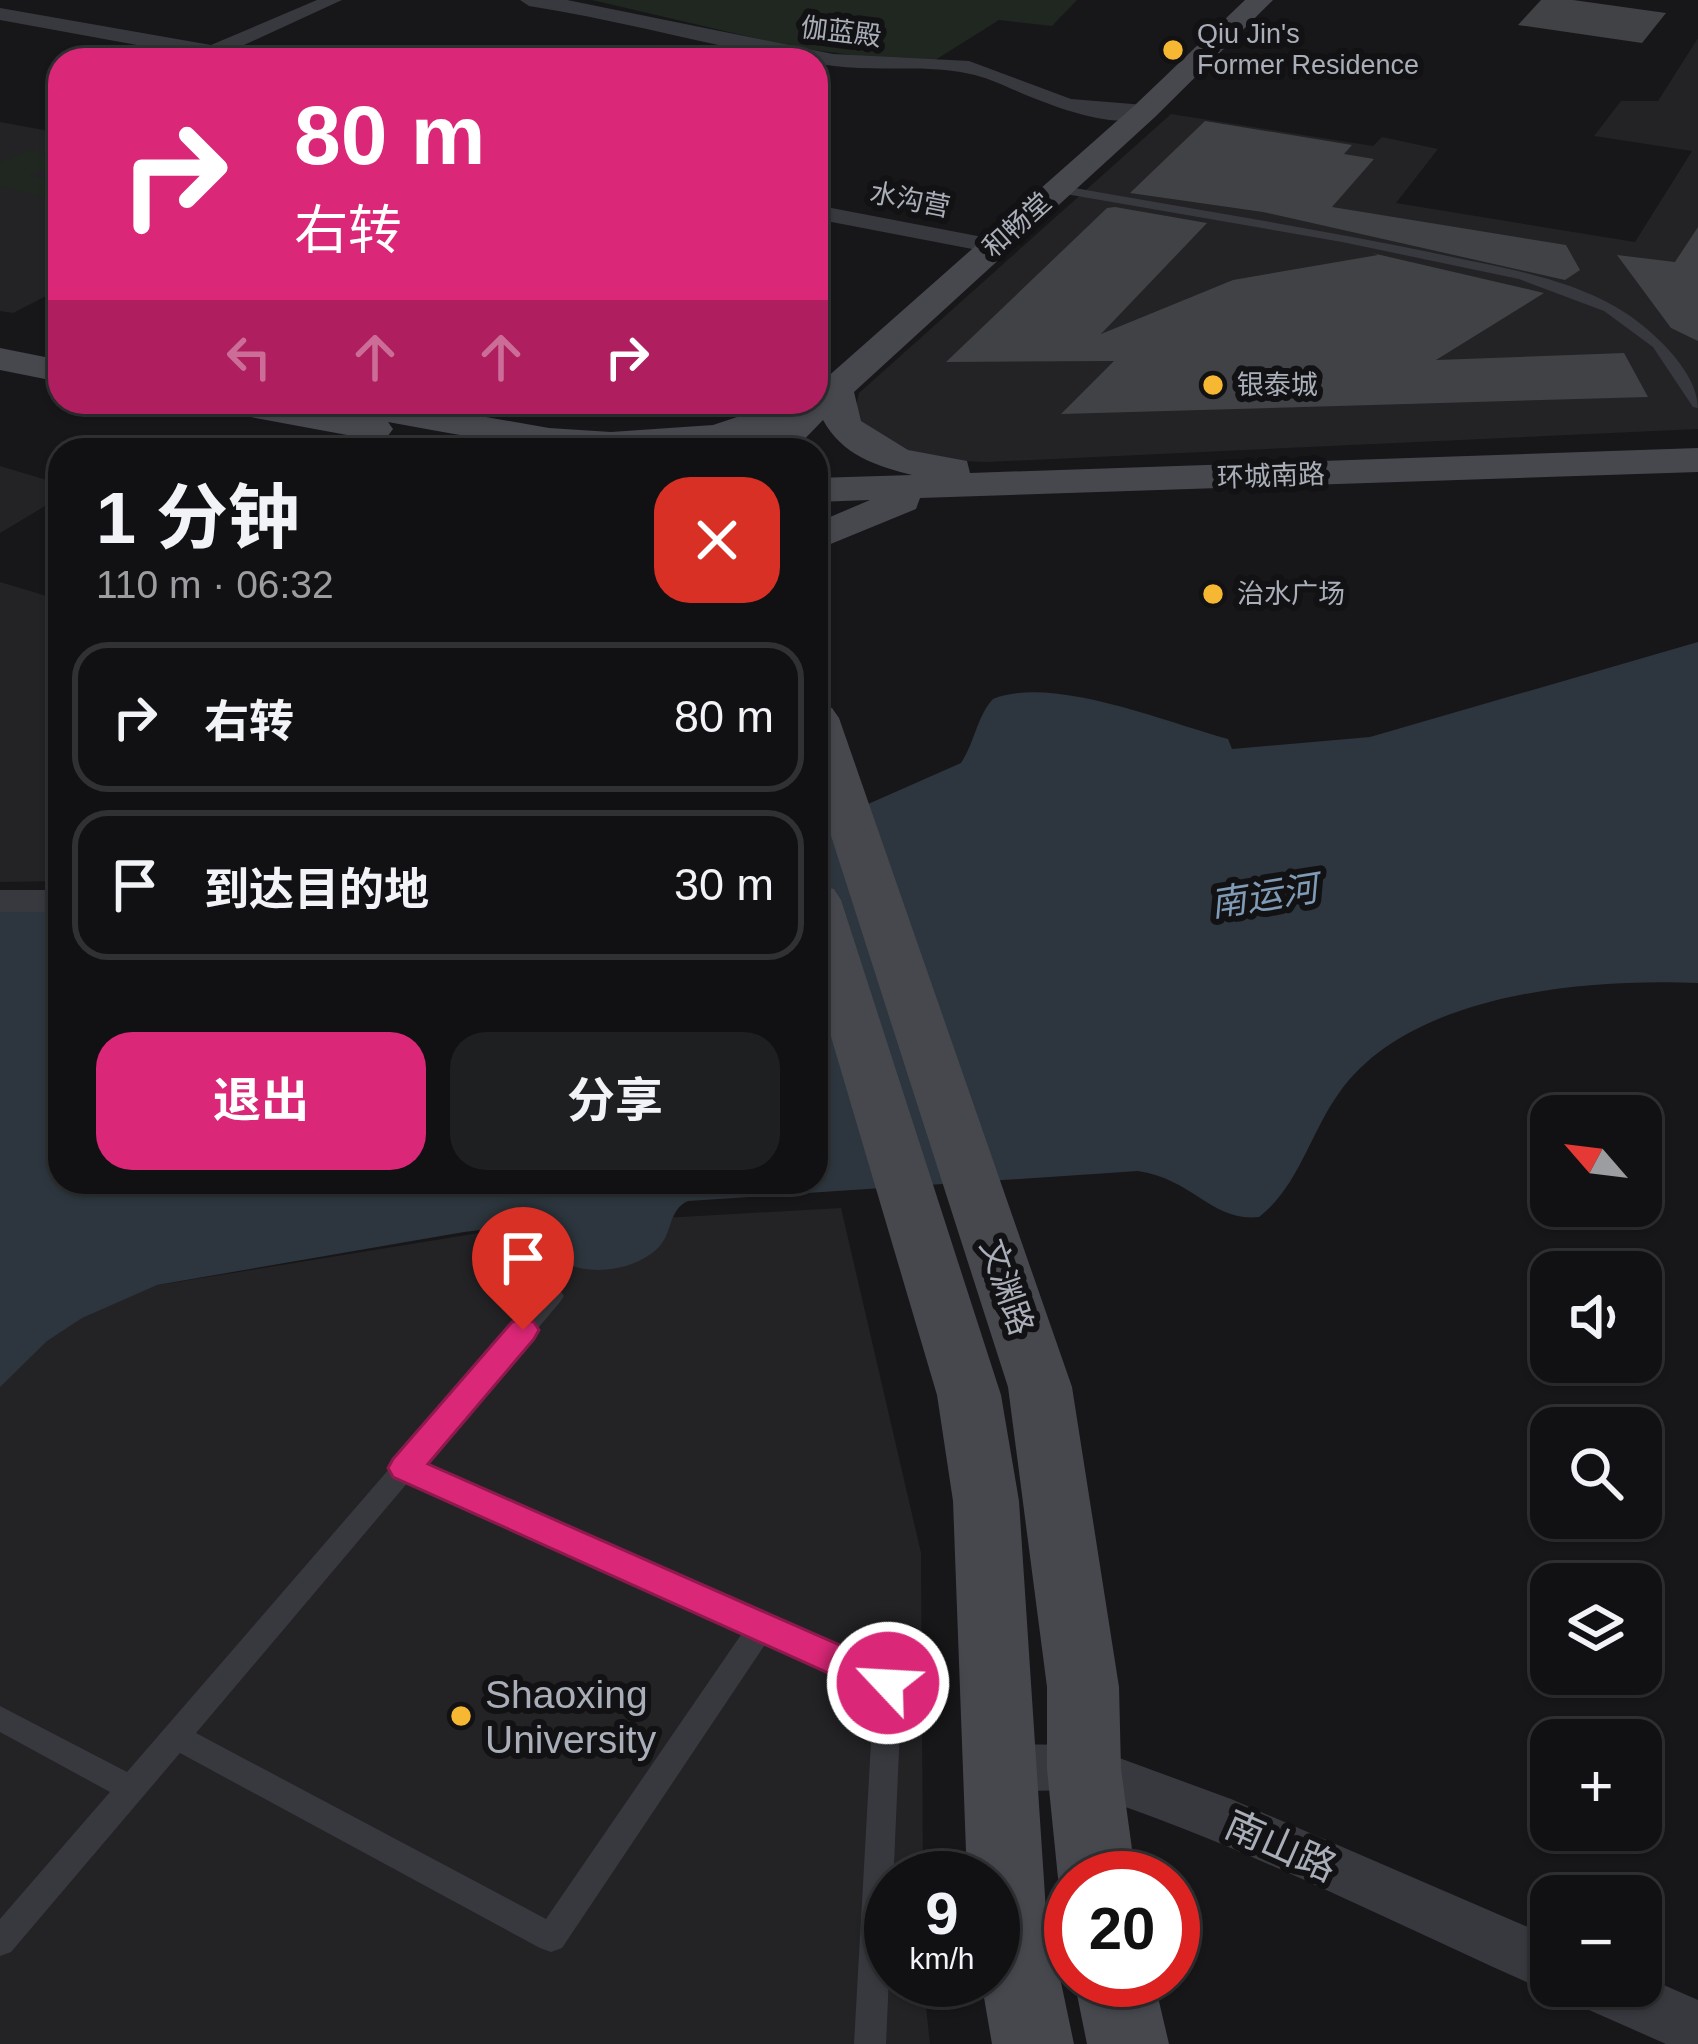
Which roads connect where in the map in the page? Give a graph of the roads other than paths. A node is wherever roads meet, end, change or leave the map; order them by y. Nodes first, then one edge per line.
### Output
1 (333, 0) edge
2 (529, 0) edge
3 (1260, 0) edge
4 (0, 14) edge
5 (196, 48) edge
6 (220, 48) edge
7 (762, 48) edge
8 (828, 59) edge
9 (1145, 111) junction
10 (1058, 189) junction
11 (828, 214) edge
12 (992, 246) junction
13 (0, 342) edge
14 (48, 350) edge
15 (0, 359) edge
16 (48, 368) edge
17 (828, 391) edge
18 (828, 402) edge
19 (1698, 404) edge
20 (294, 414) edge
21 (404, 414) edge
22 (781, 414) edge
23 (804, 414) edge
24 (422, 438) edge
25 (537, 438) edge
26 (697, 438) edge
27 (781, 438) edge
28 (1698, 447) edge
29 (1698, 460) edge
30 (964, 480) junction
31 (831, 481) edge
32 (828, 533) edge
33 (828, 755) edge
34 (0, 901) edge
35 (48, 901) edge
36 (828, 939) edge
37 (552, 1296) dead end
38 (405, 1468) junction
39 (763, 1625) junction
40 (0, 1718) edge
41 (177, 1737) junction
42 (1000, 1768) junction
43 (1084, 1769) junction
44 (132, 1790) junction
45 (1094, 1851) edge
46 (0, 1942) edge
47 (1530, 1956) edge
48 (1120, 2007) edge
49 (1648, 2007) edge
50 (1698, 2029) edge
51 (870, 2044) edge
52 (1034, 2044) edge
53 (1128, 2044) edge

1 - 6 street
2 - 7 street, 伽蓝殿
3 - 9 street, 和畅堂
4 - 5 street
8 - 9 street, 伽蓝殿
9 - 10 street, 和畅堂
10 - 12 street, 和畅堂
10 - 19 lane
11 - 12 street, 水沟营
12 - 17 street, 和畅堂
13 - 14 street
15 - 16 street
18 - 30 street
20 - 24 street
21 - 25 street
22 - 26 street
23 - 27 street, 和畅堂
28 - 30 street, 环城南路
29 - 30 street, 环城南路
30 - 31 street, 环城南路
30 - 32 street
33 - 43 street, 文渊路
34 - 35 street
36 - 42 street, 文渊路
37 - 38 lane
38 - 39 lane
38 - 41 lane
39 - 41 lane
39 - 51 lane
40 - 44 lane
41 - 44 lane
42 - 43 street, 南山路
42 - 52 street, 文渊路
43 - 45 street, 文渊路
43 - 47 street, 南山路
44 - 46 lane
48 - 53 street
49 - 50 street

